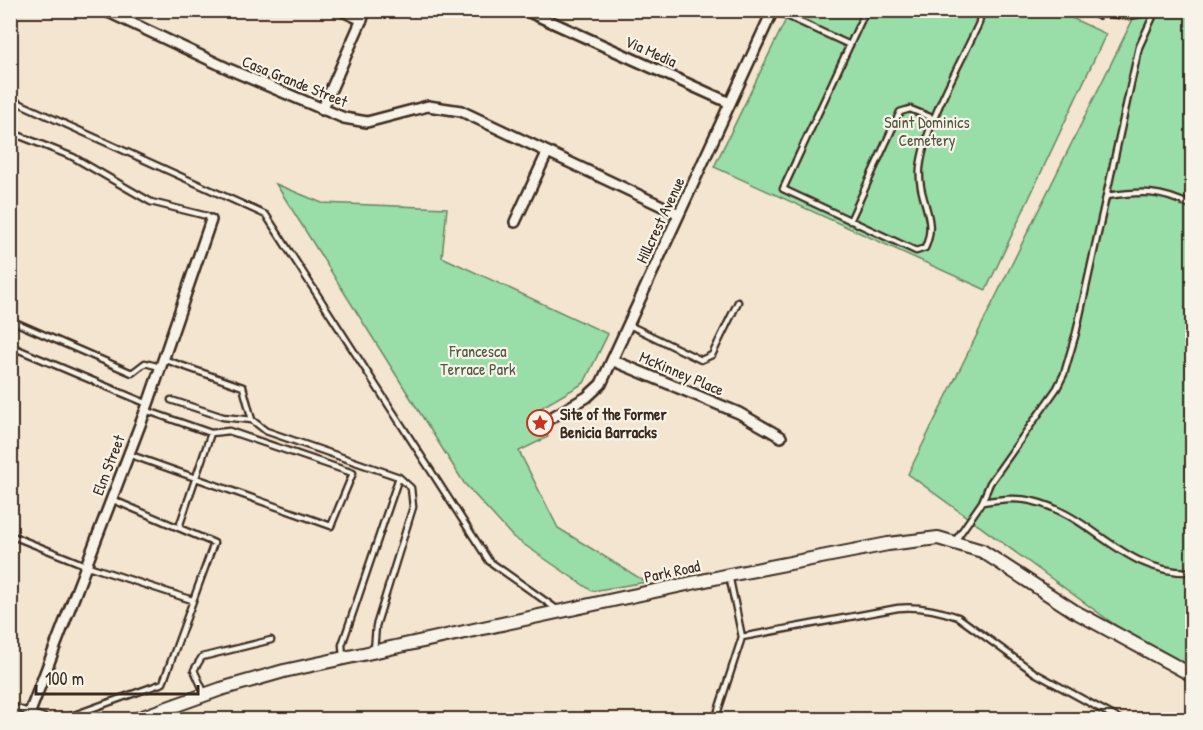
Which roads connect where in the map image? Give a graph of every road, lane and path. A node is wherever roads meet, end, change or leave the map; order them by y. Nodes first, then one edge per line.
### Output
1 (104, 10) edge
2 (340, 10) edge
3 (366, 10) edge
4 (774, 10) edge
5 (866, 10) edge
6 (981, 10) edge
7 (527, 11) edge
8 (1156, 11) edge
9 (1095, 12) edge
10 (362, 20) junction
11 (850, 45) junction
12 (10, 99) edge
13 (730, 103) junction
14 (322, 110) junction
15 (935, 119) junction
16 (10, 132) edge
17 (547, 153) junction
18 (1107, 196) junction
19 (1192, 206) edge
20 (679, 214) junction
21 (211, 220) joint
22 (850, 221) junction
23 (515, 222) dead end
24 (738, 302) dead end
25 (10, 320) edge
26 (628, 325) junction
27 (10, 346) edge
28 (614, 361) junction
29 (162, 363) junction
30 (171, 400) dead end
31 (147, 407) junction
32 (549, 419) dead end
33 (252, 420) junction
34 (211, 434) junction
35 (781, 437) dead end
36 (128, 454) junction
37 (399, 477) junction
38 (196, 478) junction
39 (111, 499) junction
40 (981, 502) junction
41 (179, 527) junction
42 (10, 535) edge
43 (955, 541) junction
44 (86, 565) junction
45 (1192, 572) edge
46 (729, 575) junction
47 (192, 600) junction
48 (561, 612) junction
49 (742, 636) junction
50 (271, 640) dead end
51 (374, 651) junction
52 (344, 658) junction
53 (1192, 675) edge
54 (205, 694) junction
55 (10, 706) edge
56 (28, 716) edge
57 (52, 720) edge
58 (60, 720) edge
59 (134, 720) edge
60 (715, 720) edge
61 (1121, 720) edge

1 - 14 street, Casa Grande Street
2 - 10 street
3 - 10 street
4 - 11 lane
4 - 13 street, Hillcrest Avenue
5 - 11 lane
6 - 15 lane
7 - 13 street, Via Media
8 - 9 lane
8 - 18 lane
10 - 14 street
11 - 22 lane
12 - 48 lane
13 - 20 street, Hillcrest Avenue
14 - 17 street, Casa Grande Street
15 - 22 lane
15 - 22 lane
16 - 21 lane
17 - 20 street, Casa Grande Street
17 - 23 street
18 - 19 lane
18 - 40 lane
20 - 26 street, Hillcrest Avenue
21 - 29 street, Elm Street
24 - 26 lane
25 - 29 lane
26 - 28 street, Hillcrest Avenue
27 - 31 lane
28 - 32 street, Hillcrest Avenue
28 - 35 street, McKinney Place
29 - 31 street, Elm Street
29 - 33 lane
30 - 33 lane
31 - 34 lane
31 - 36 street, Elm Street
33 - 37 lane
34 - 38 lane
34 - 38 lane
36 - 38 lane
36 - 39 street, Elm Street
37 - 51 lane
37 - 52 lane
38 - 41 lane
39 - 41 lane
39 - 44 street, Elm Street
40 - 43 lane
40 - 45 lane
41 - 47 lane
42 - 44 lane
43 - 46 street, Park Road
43 - 53 street, Park Road
44 - 47 lane
44 - 56 street, Elm Street
46 - 48 street, Park Road
46 - 49 lane
47 - 58 lane
48 - 51 street, Park Road
49 - 60 lane
49 - 61 lane
50 - 54 lane
51 - 52 street, Park Road
52 - 54 street, Park Road
54 - 59 street, Park Road
55 - 56 lane
56 - 57 lane

